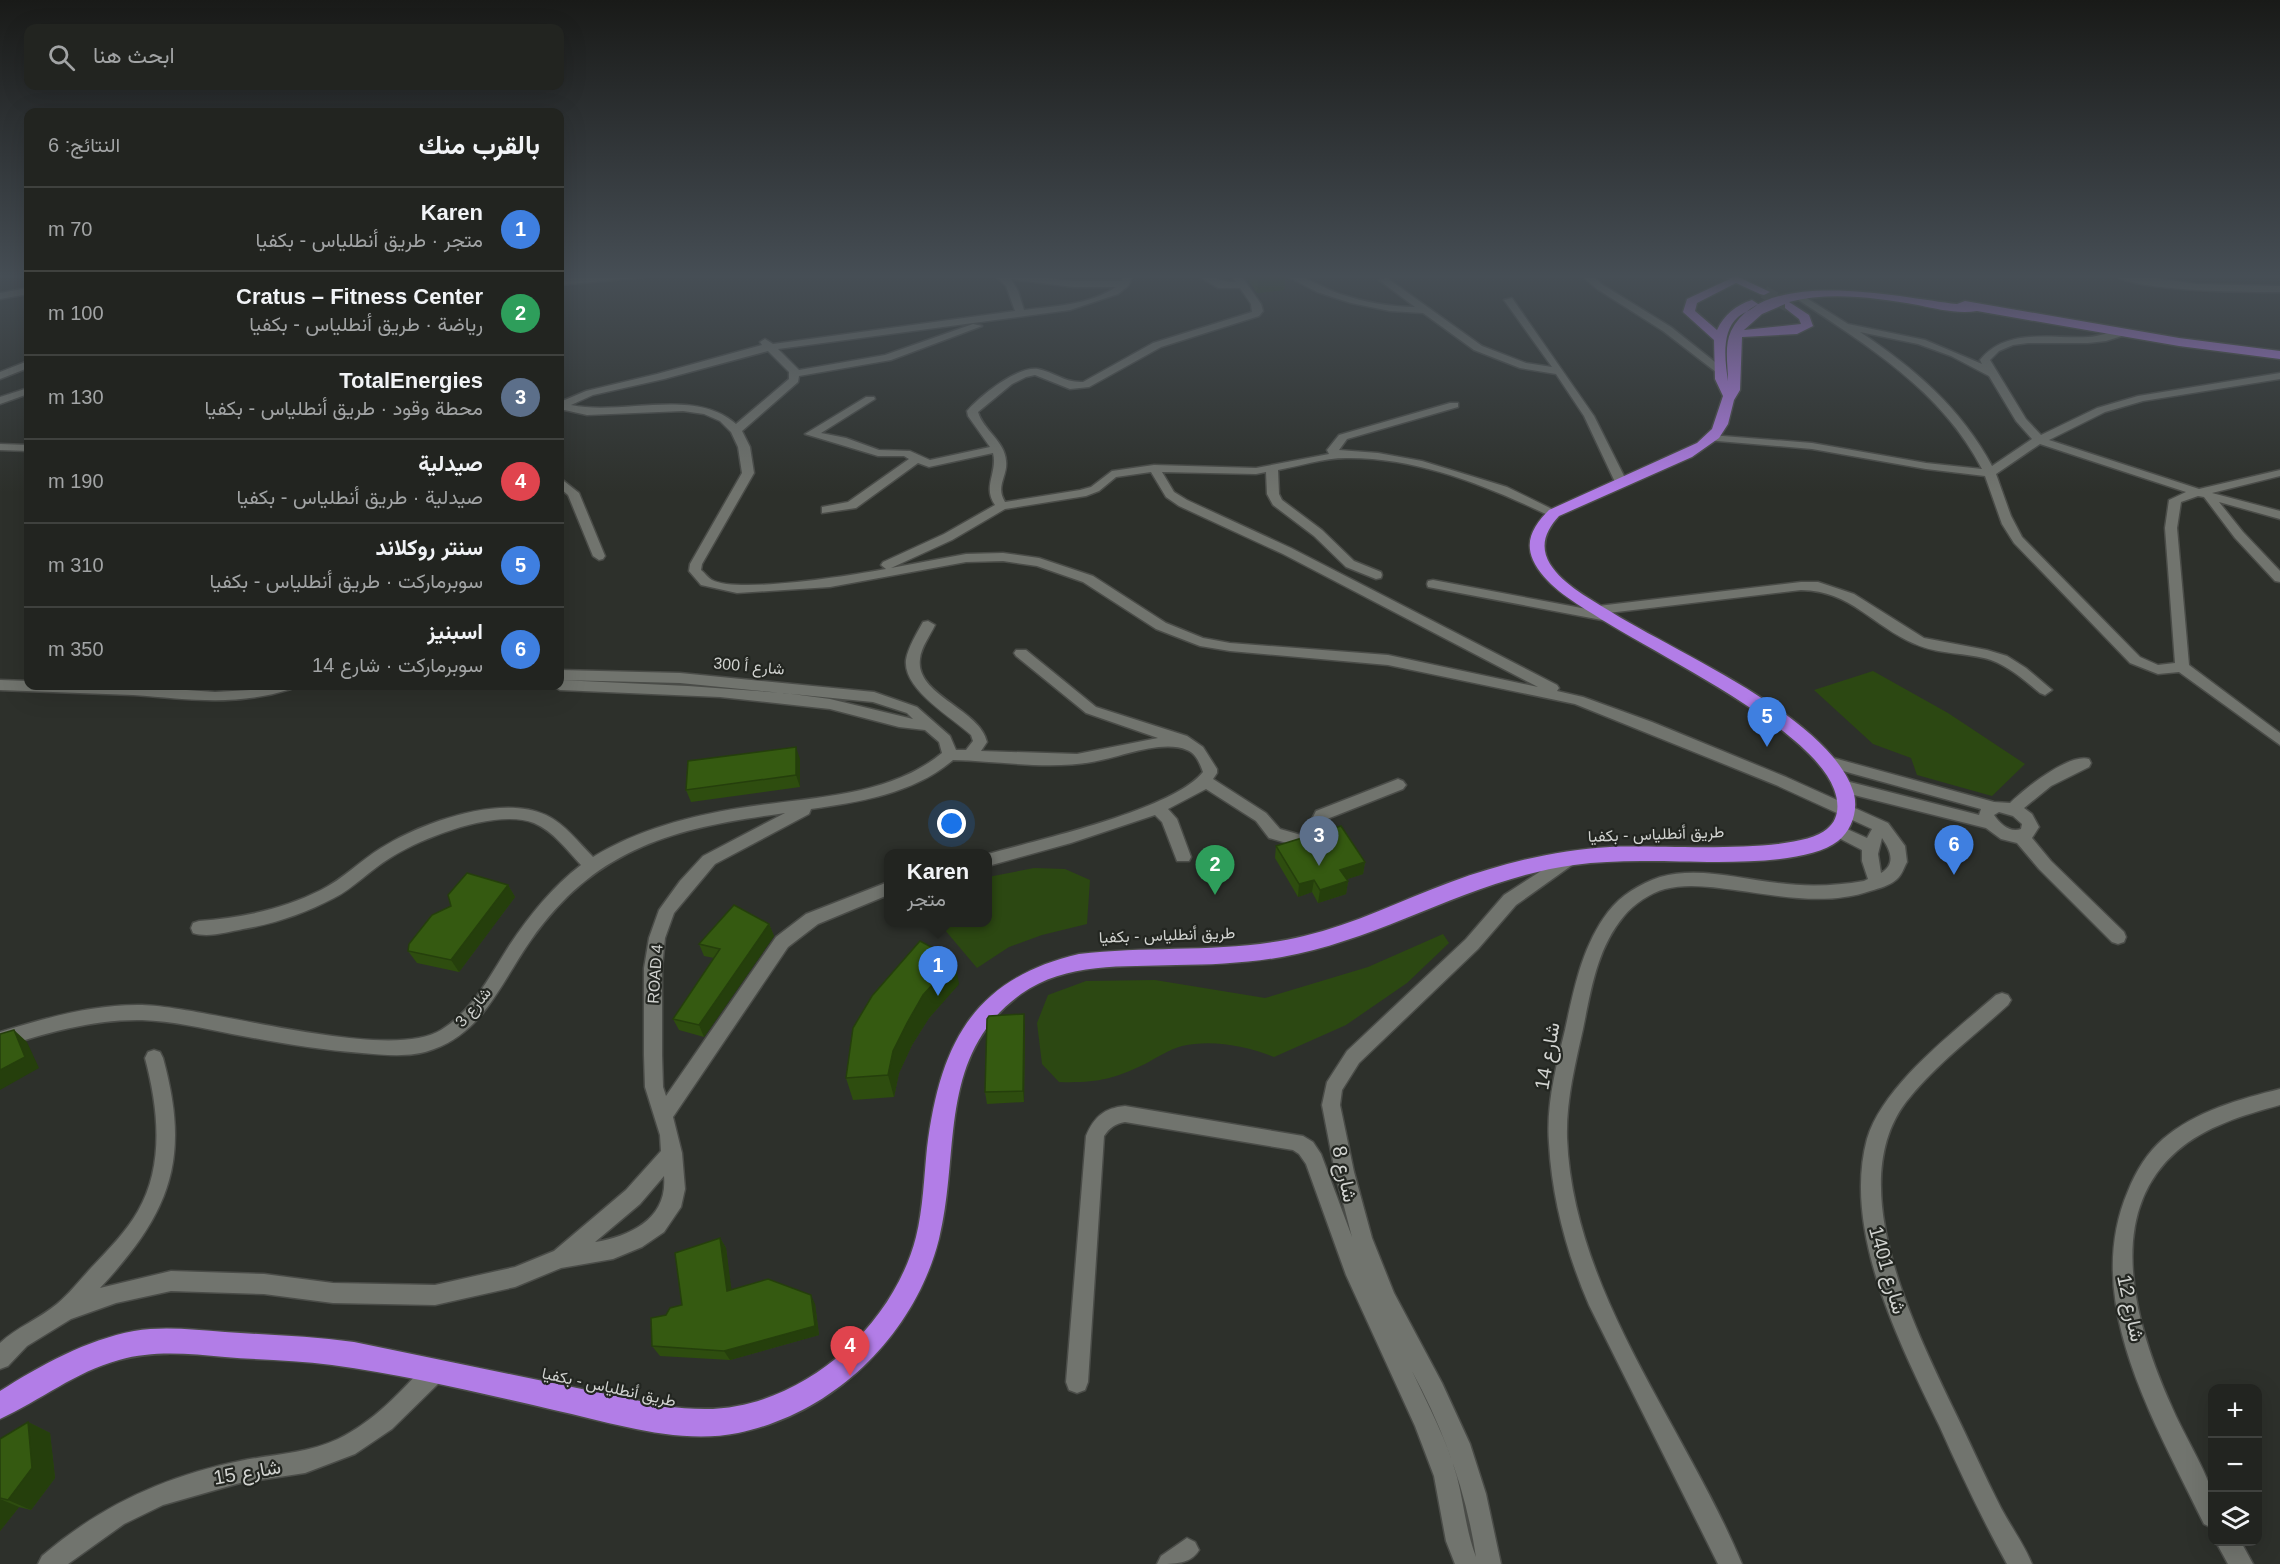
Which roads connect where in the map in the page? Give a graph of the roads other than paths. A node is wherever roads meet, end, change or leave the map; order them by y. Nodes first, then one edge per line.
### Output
1 (752, 347) edge
2 (769, 347) edge
3 (921, 347) edge
4 (1153, 347) edge
5 (1477, 347) edge
6 (1543, 347) edge
7 (1691, 347) edge
8 (1719, 347) edge
9 (1736, 347) edge
10 (1873, 347) edge
11 (1942, 347) edge
12 (1999, 347) edge
13 (2218, 347) edge
14 (2280, 356) edge
15 (24, 359) edge
16 (24, 366) edge
17 (0, 368) edge
18 (1720, 370) junction
19 (1560, 371) junction
20 (1991, 373) junction
21 (795, 375) junction
22 (0, 376) edge
23 (2280, 376) edge
24 (602, 387) junction
25 (24, 392) edge
26 (1729, 394) junction
27 (564, 397) edge
28 (870, 399) dead end
29 (0, 401) edge
30 (564, 404) edge
31 (1454, 405) dead end
32 (564, 407) edge
33 (736, 430) junction
34 (1710, 438) junction
35 (2039, 440) junction
36 (0, 447) edge
37 (24, 448) edge
38 (997, 449) junction
39 (1335, 455) junction
40 (917, 459) junction
41 (1154, 468) junction
42 (1272, 469) junction
43 (1990, 473) junction
44 (2280, 473) edge
45 (1622, 483) junction
46 (564, 485) edge
47 (2204, 494) junction
48 (1002, 506) junction
49 (826, 510) dead end
50 (1554, 513) junction
51 (2280, 515) edge
52 (599, 556) dead end
53 (1376, 574) dead end
54 (2280, 578) edge
55 (850, 580) junction
56 (1433, 584) dead end
57 (1603, 614) junction
58 (928, 625) dead end
59 (1021, 653) dead end
60 (1507, 666) junction
61 (2181, 666) junction
62 (564, 680) edge
63 (1503, 683) junction
64 (0, 685) edge
65 (24, 686) edge
66 (119, 690) edge
67 (275, 690) edge
68 (2045, 690) dead end
69 (1578, 700) junction
70 (2280, 740) edge
71 (1188, 745) junction
72 (950, 755) junction
73 (970, 755) junction
74 (1830, 762) junction
75 (2084, 763) dead end
76 (1205, 781) junction
77 (1398, 785) dead end
78 (1846, 787) junction
79 (817, 803) junction
80 (1993, 807) junction
81 (1157, 808) junction
82 (2013, 809) junction
83 (1847, 810) junction
84 (1989, 823) junction
85 (1883, 827) junction
86 (1838, 831) junction
87 (2021, 837) junction
88 (1869, 846) junction
89 (1183, 857) dead end
90 (992, 859) edge
91 (1569, 859) junction
92 (591, 865) junction
93 (1878, 883) junction
94 (884, 890) edge
95 (199, 928) dead end
96 (2118, 937) dead end
97 (2002, 1000) dead end
98 (0, 1040) edge
99 (153, 1058) dead end
100 (2280, 1097) edge
101 (663, 1116) junction
102 (672, 1153) junction
103 (561, 1258) junction
104 (65, 1311) junction
105 (0, 1358) edge
106 (435, 1371) junction
107 (1077, 1382) dead end
108 (0, 1406) edge
109 (2208, 1508) edge
110 (2230, 1546) edge
111 (50, 1564) edge
112 (1467, 1564) edge
113 (1489, 1564) edge
114 (1731, 1564) edge
115 (2020, 1564) edge
116 (2241, 1564) edge

1 - 24 street
2 - 21 street
3 - 21 street
4 - 38 street
5 - 19 street
6 - 19 street
7 - 18 street
8 - 18 highway
9 - 26 highway
10 - 43 street
11 - 20 street
12 - 20 street
13 - 14 highway
15 - 17 street
16 - 22 street
18 - 26 highway
19 - 45 street
20 - 35 street
21 - 33 street
23 - 35 street
24 - 27 street
24 - 30 street
25 - 29 street
26 - 34 highway
28 - 40 street
31 - 39 street
32 - 33 street
33 - 55 street
34 - 43 street
34 - 45 highway
35 - 43 street
35 - 47 street
36 - 37 street
38 - 40 street
38 - 48 street
39 - 42 street
39 - 50 street
40 - 49 street
41 - 42 street
41 - 48 street
41 - 60 street
42 - 53 street
43 - 61 street
44 - 47 street
45 - 50 highway
46 - 52 street
47 - 51 street
47 - 54 street
47 - 61 street
48 - 55 street
50 - 57 highway
55 - 63 street
56 - 57 street
57 - 68 street
57 - 74 highway
58 - 73 street
59 - 71 street
60 - 63 street
60 - 69 street
61 - 70 street
62 - 72 street, شارع أ 300
63 - 69 street
64 - 65 street
66 - 67 street
69 - 83 street
71 - 73 street
71 - 76 street
72 - 73 street
72 - 79 street
74 - 78 highway
74 - 80 street
75 - 82 street
76 - 77 street
76 - 81 street
78 - 83 highway
78 - 84 street
79 - 92 street, شارع 3
79 - 101 street, ROAD 4
80 - 82 street
80 - 84 street
81 - 89 street
81 - 90 street
82 - 87 street
83 - 85 street
83 - 86 highway
84 - 87 street
85 - 88 street
85 - 93 street, شارع 14
86 - 88 street
86 - 91 highway, طريق أنطلياس - بكفيا
87 - 96 street
88 - 93 street
91 - 106 highway, طريق أنطلياس - بكفيا
91 - 113 street, شارع 8
92 - 95 street
92 - 98 street, شارع 3
93 - 114 street, شارع 14
94 - 101 street
97 - 115 street, شارع 1401
99 - 104 street
100 - 109 street, شارع 12
101 - 102 street, ROAD 4
102 - 103 street
102 - 103 street, ROAD 4
103 - 104 street
104 - 105 street
106 - 108 highway, طريق أنطلياس - بكفيا
106 - 111 street, شارع 15
107 - 112 street
110 - 116 street

